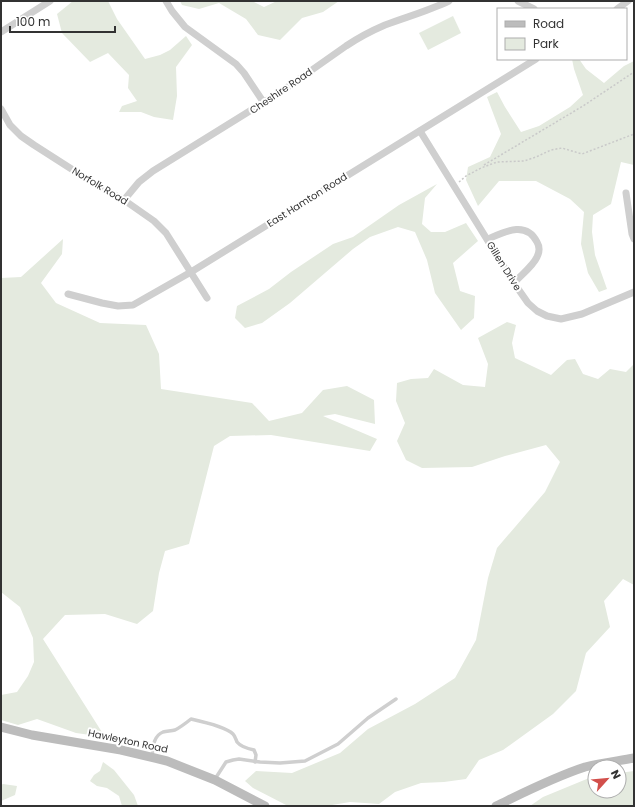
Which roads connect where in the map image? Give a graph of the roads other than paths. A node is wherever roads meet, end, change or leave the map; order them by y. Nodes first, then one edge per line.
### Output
1 (50, 1) edge
2 (166, 1) edge
3 (449, 1) edge
4 (518, 1) edge
5 (628, 1) edge
6 (532, 8) edge
7 (618, 8) edge
8 (1, 32) edge
9 (534, 60) edge
10 (264, 103) junction
11 (1, 109) edge
12 (420, 131) junction
13 (626, 193) dead end
14 (124, 200) junction
15 (488, 239) junction
16 (634, 239) edge
17 (191, 272) junction
18 (514, 283) junction
19 (634, 292) edge
20 (68, 294) dead end
21 (207, 298) dead end
22 (396, 699) dead end
23 (1, 727) edge
24 (152, 757) junction
25 (634, 758) edge
26 (255, 762) junction
27 (215, 780) junction
28 (265, 806) edge
29 (496, 806) edge

1 - 8 street
2 - 10 street
3 - 10 street, Cheshire Road
4 - 6 street
5 - 7 street
9 - 12 street, East Hamton Road
10 - 14 street, Cheshire Road
11 - 14 street, Norfolk Road
12 - 15 street, Gillen Drive
12 - 17 street, East Hamton Road
13 - 16 street
14 - 17 street, Norfolk Road
15 - 18 street, Gillen Drive
15 - 18 street
17 - 20 street, East Hamton Road
17 - 21 street, Norfolk Road
18 - 19 street, Gillen Drive
22 - 26 lane
23 - 24 street, Hawleyton Road
24 - 26 lane
24 - 27 street, Hawleyton Road
25 - 29 street
26 - 27 lane
27 - 28 street, Hawleyton Road

